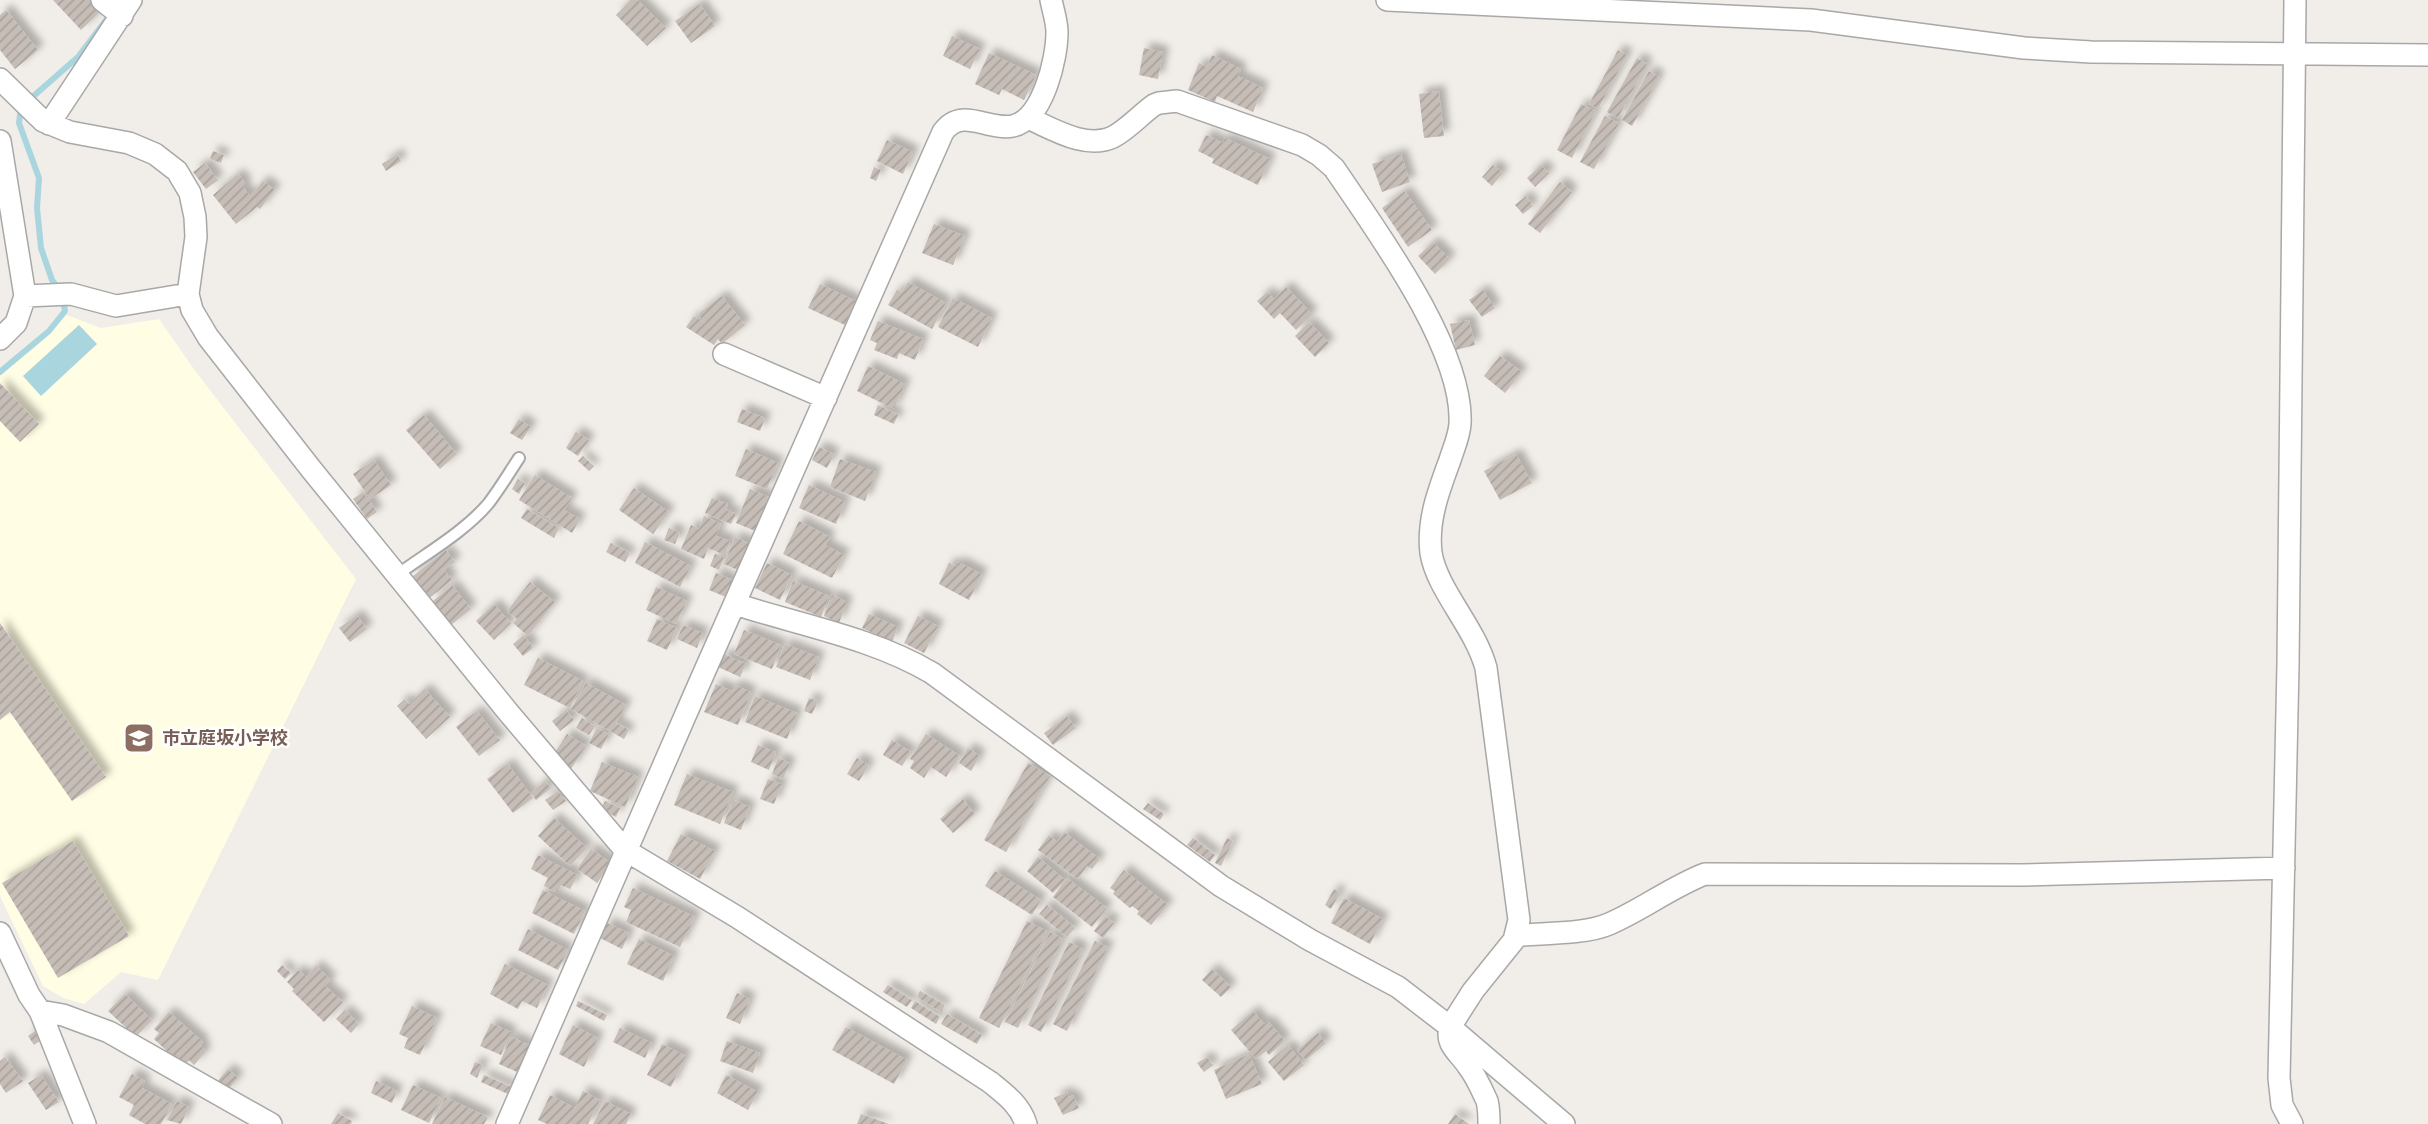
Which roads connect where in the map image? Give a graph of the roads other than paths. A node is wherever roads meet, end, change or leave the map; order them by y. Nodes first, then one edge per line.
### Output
1 (102, 0) edge
2 (1051, 0) edge
3 (1387, 0) edge
4 (2295, 0) edge
5 (1479, 2) edge
6 (127, 8) edge
7 (2295, 53) junction
8 (2428, 55) edge
9 (0, 79) edge
10 (1028, 118) junction
11 (43, 120) junction
12 (0, 141) edge
13 (188, 294) junction
14 (33, 296) junction
15 (0, 339) edge
16 (724, 354) dead end
17 (826, 398) junction
18 (519, 458) dead end
19 (397, 575) junction
20 (735, 604) junction
21 (625, 850) junction
22 (2284, 867) junction
23 (0, 933) edge
24 (1517, 933) junction
25 (40, 1011) junction
26 (1450, 1027) junction
27 (85, 1124) edge
28 (271, 1124) edge
29 (507, 1124) edge
30 (1027, 1124) edge
31 (1489, 1124) edge
32 (1564, 1124) edge
33 (2292, 1124) edge

1 - 6 street
2 - 10 street
3 - 5 street
4 - 7 street
5 - 7 street
6 - 11 street
7 - 8 street
7 - 22 street
9 - 11 street
10 - 17 street
10 - 24 street
11 - 13 street
12 - 14 street
13 - 14 street
13 - 19 street
14 - 15 street
16 - 17 street
17 - 20 street
18 - 19 lane
19 - 21 street
20 - 21 street
20 - 26 street
21 - 29 street
21 - 30 street
22 - 24 street
22 - 33 street
23 - 25 street
24 - 26 street
25 - 27 street
25 - 28 street
26 - 31 street
26 - 32 street

